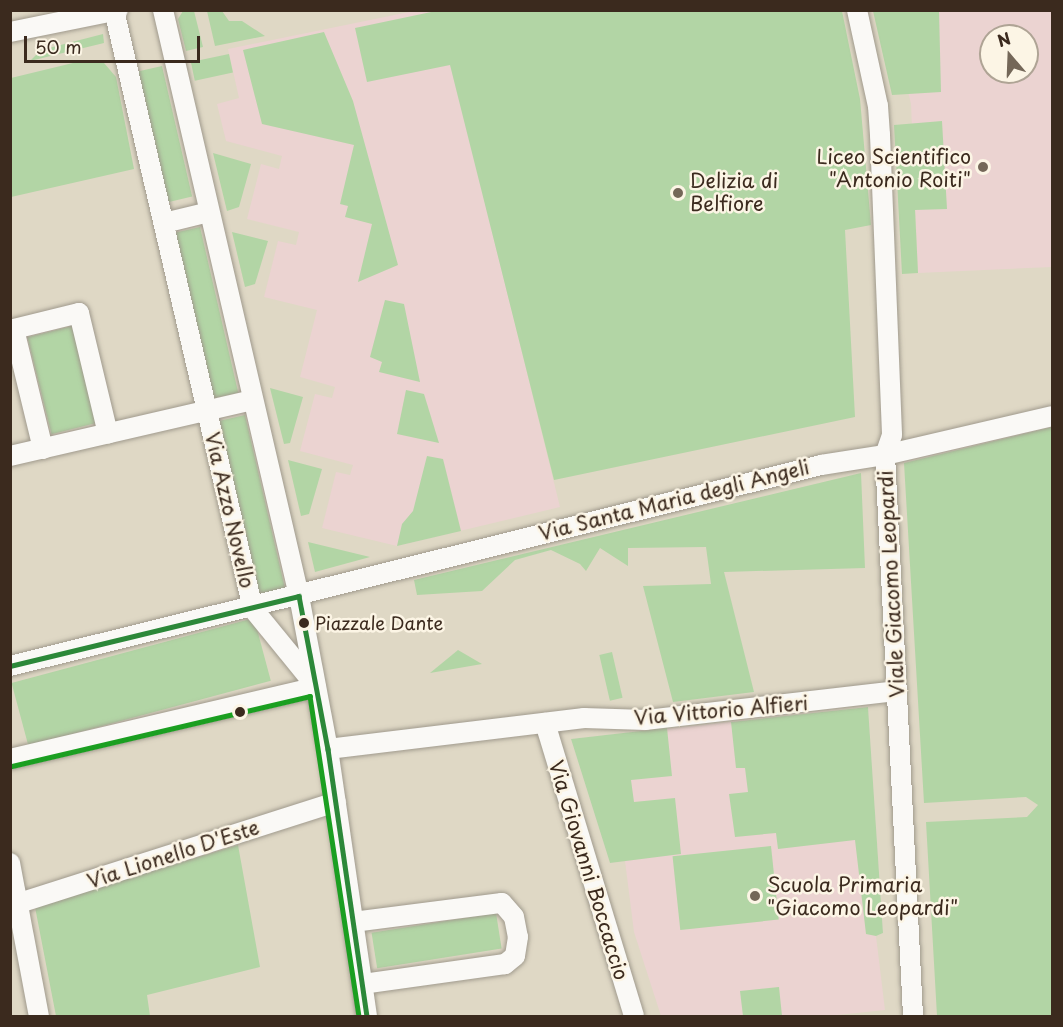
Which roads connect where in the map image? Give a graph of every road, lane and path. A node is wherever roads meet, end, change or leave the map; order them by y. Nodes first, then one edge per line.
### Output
1 (163, 10) edge
2 (857, 10) edge
3 (116, 11) edge
4 (10, 32) edge
5 (209, 212) junction
6 (164, 223) junction
7 (253, 400) junction
8 (207, 411) junction
9 (1053, 416) edge
10 (108, 434) junction
11 (43, 449) junction
12 (885, 455) junction
13 (10, 456) edge
14 (299, 596) junction
15 (254, 609) junction
16 (10, 666) edge
17 (316, 687) junction
18 (897, 691) junction
19 (545, 723) junction
20 (328, 749) junction
21 (10, 759) edge
22 (336, 802) junction
23 (10, 863) edge
24 (15, 905) edge
25 (353, 922) junction
26 (363, 984) junction
27 (39, 1017) edge
28 (367, 1017) edge
29 (634, 1017) edge
30 (913, 1017) edge

1 - 5 street
2 - 12 street, Viale Giacomo Leopardi
3 - 4 street
3 - 6 street, Via Azzo Novello
5 - 6 street
5 - 7 street
6 - 8 street, Via Azzo Novello
7 - 8 street, Via Azzo Novello
7 - 14 street
8 - 10 street
8 - 15 street, Via Azzo Novello
9 - 12 street, Via Santa Maria degli Angeli
10 - 11 street
10 - 11 street
11 - 13 street
12 - 14 street, Via Santa Maria degli Angeli
12 - 18 street, Viale Giacomo Leopardi
14 - 15 street, Via Santa Maria degli Angeli
14 - 17 street
15 - 16 street, Via Santa Maria degli Angeli
15 - 17 street
17 - 20 street
17 - 21 street
18 - 19 street, Via Vittorio Alfieri
18 - 30 street, Viale Giacomo Leopardi
19 - 20 street, Via Vittorio Alfieri
19 - 29 street, Via Giovanni Boccaccio
20 - 22 street
22 - 24 street, Via Lionello D'Este
22 - 25 street
23 - 24 street
24 - 27 street
25 - 26 street
25 - 26 street
26 - 28 street

